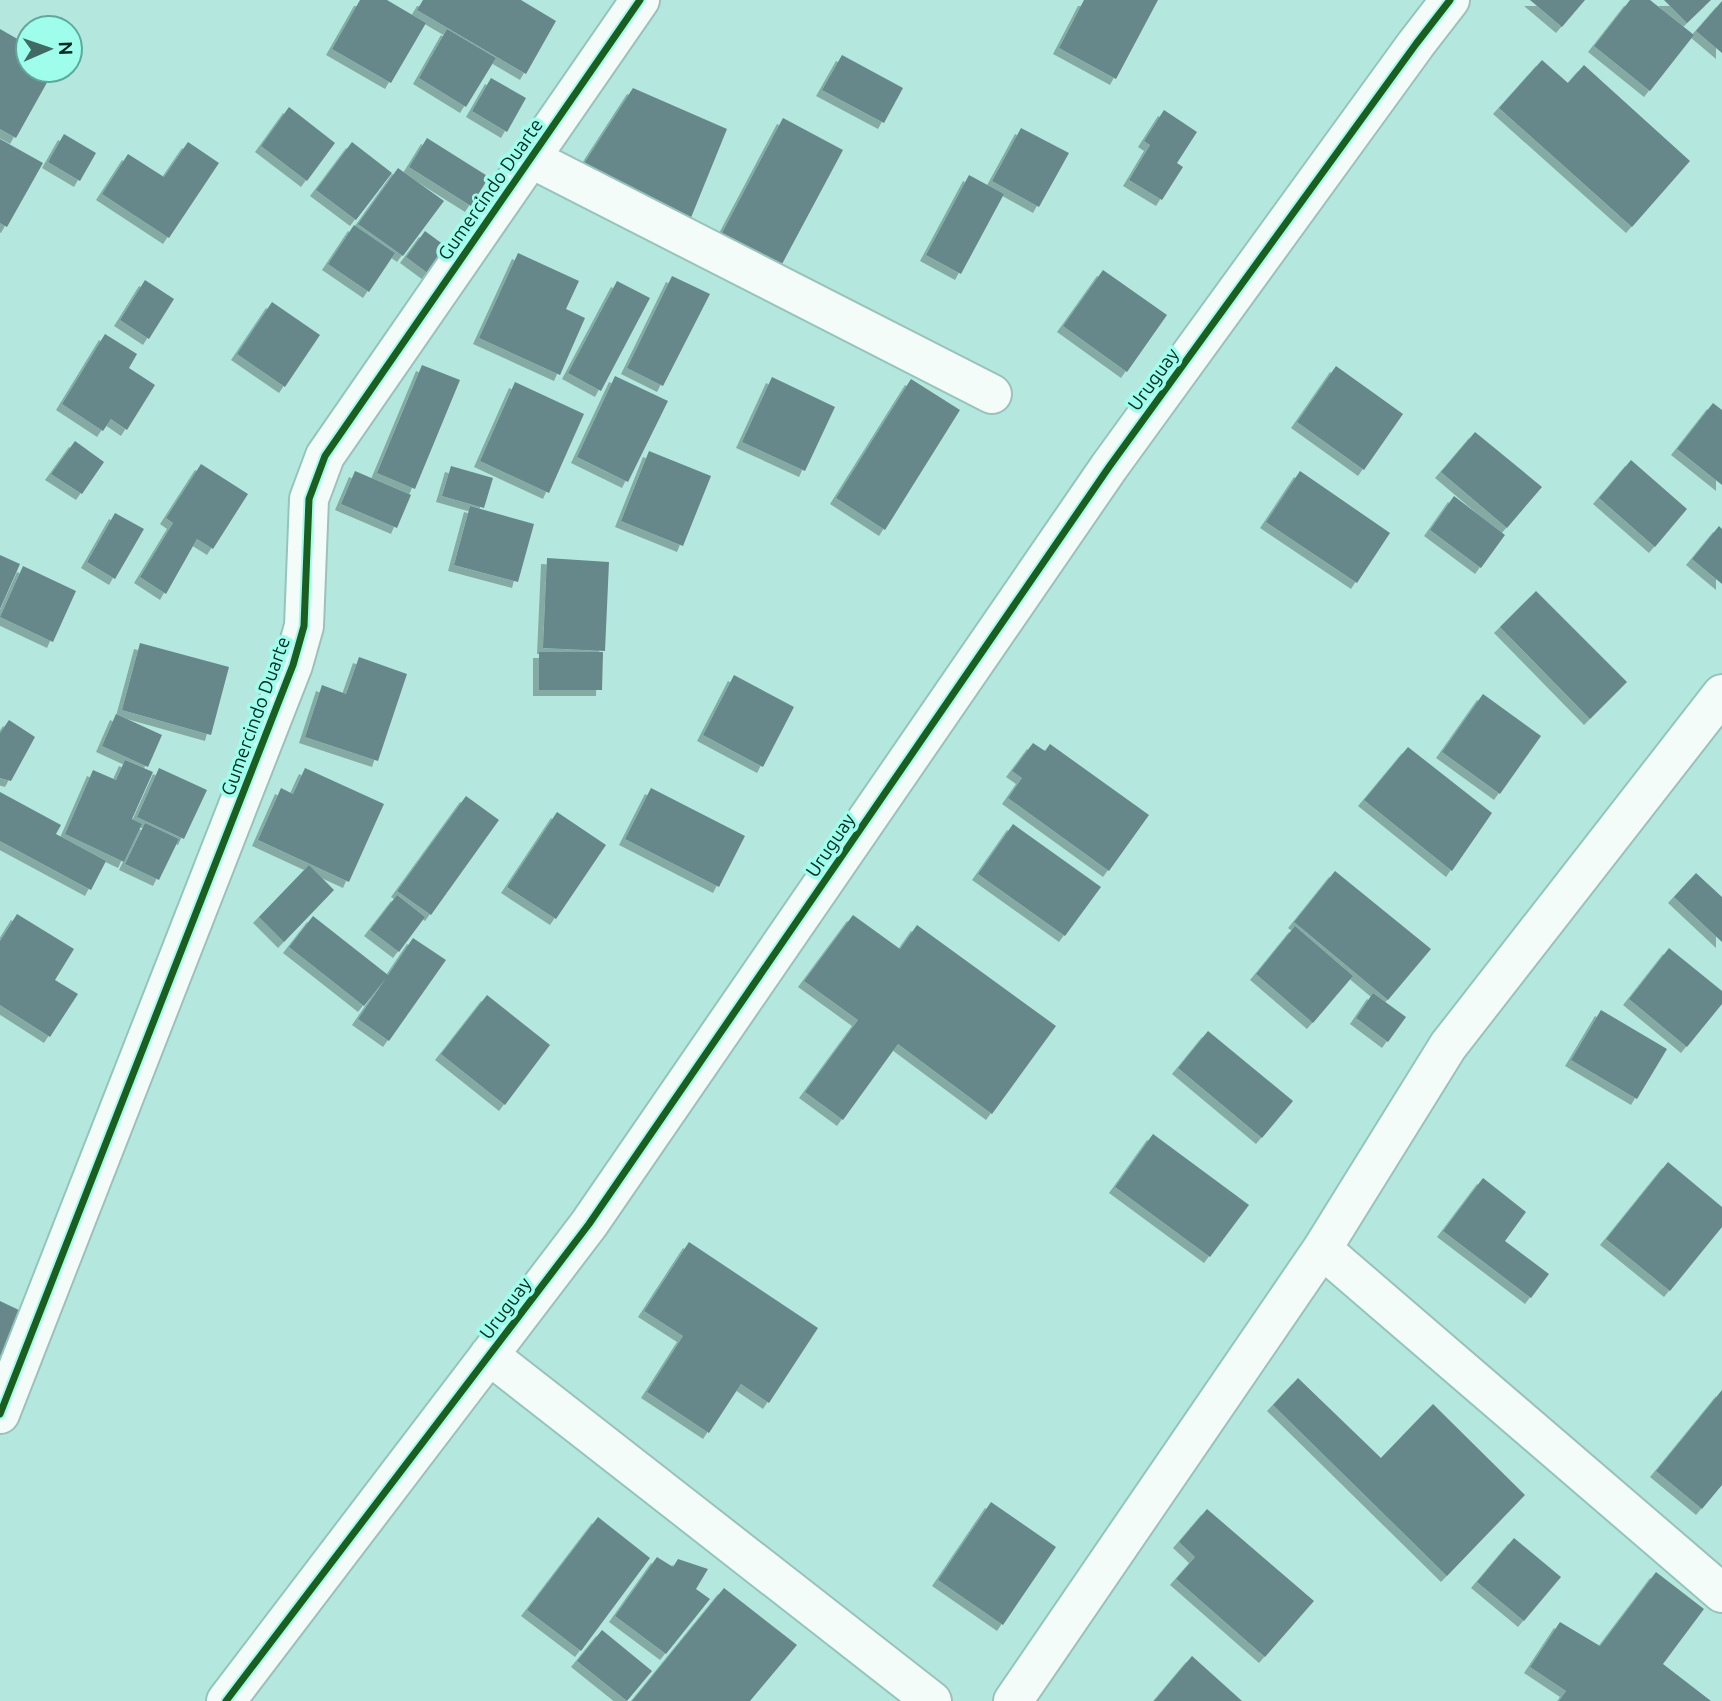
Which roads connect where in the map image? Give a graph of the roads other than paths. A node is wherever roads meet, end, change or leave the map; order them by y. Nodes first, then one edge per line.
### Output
1 (640, 0) edge
2 (1450, 0) edge
3 (530, 158) junction
4 (992, 394) dead end
5 (1722, 694) edge
6 (1711, 733) edge
7 (1322, 1249) junction
8 (489, 1355) junction
9 (0, 1414) edge
10 (1722, 1593) edge
11 (226, 1701) edge
12 (932, 1701) edge
13 (1013, 1701) edge

1 - 3 street, Gumercindo Duarte
2 - 8 street, Uruguay
3 - 4 street
3 - 9 street, Gumercindo Duarte
5 - 6 street
6 - 7 street
7 - 10 street
7 - 13 street
8 - 11 street, Uruguay
8 - 12 street

